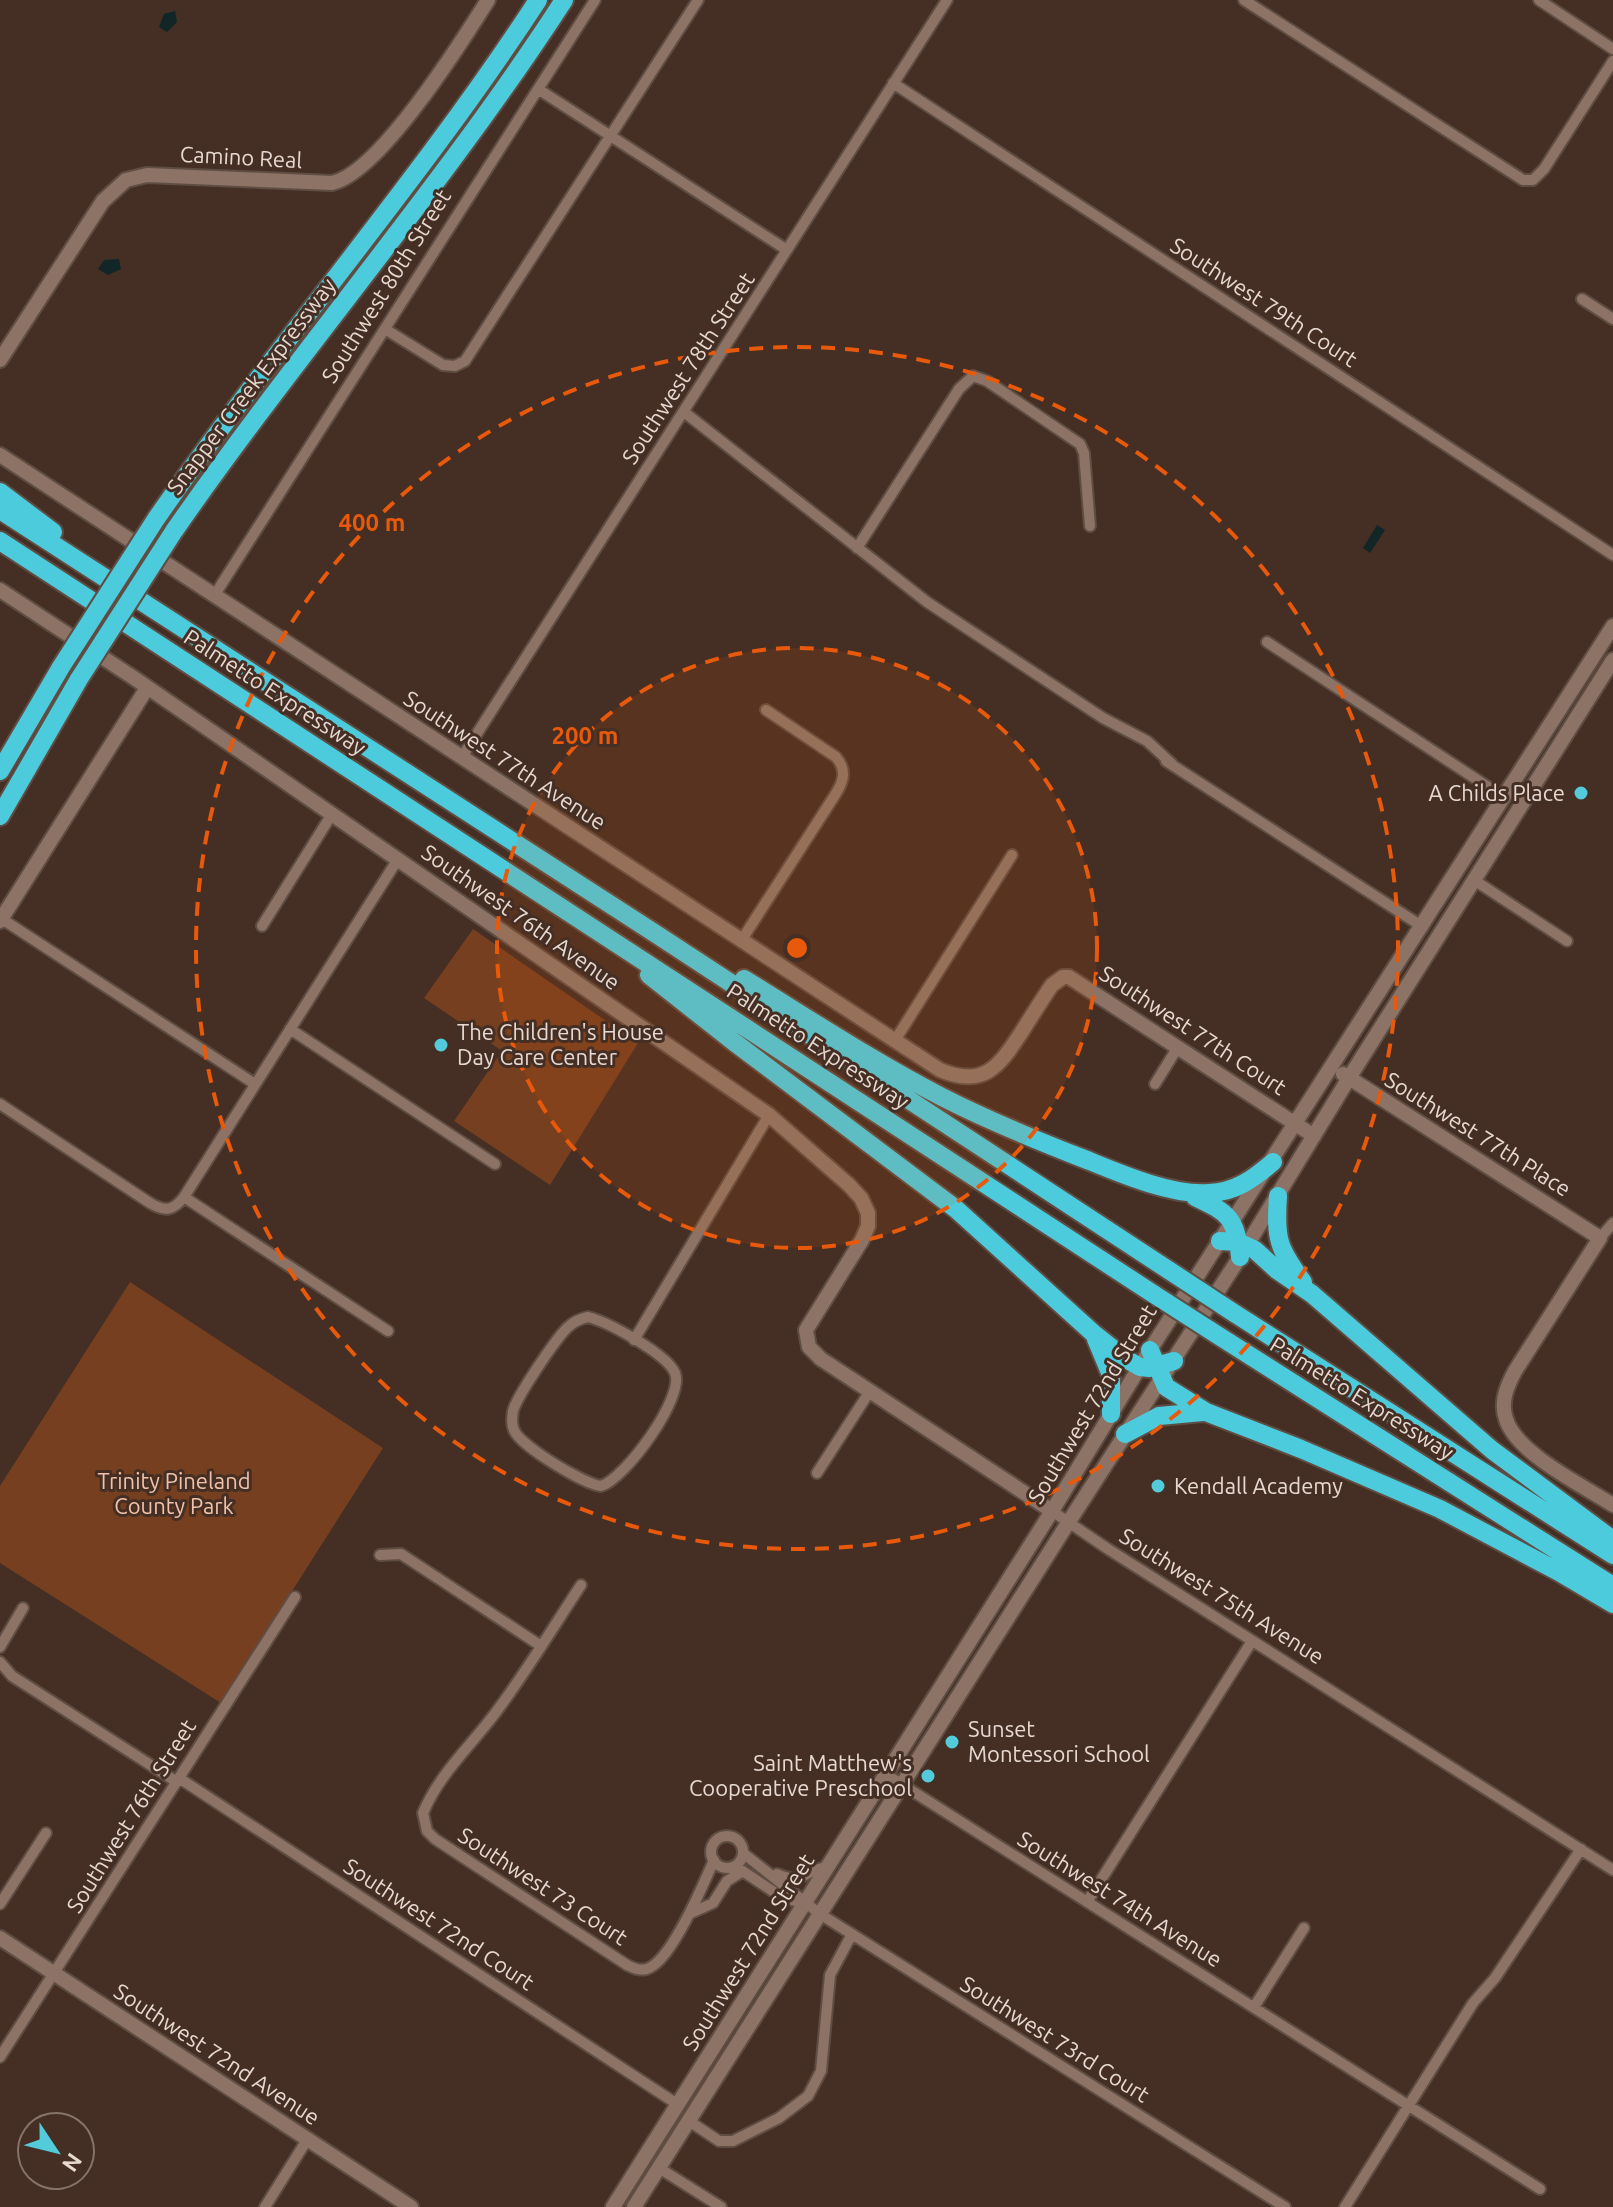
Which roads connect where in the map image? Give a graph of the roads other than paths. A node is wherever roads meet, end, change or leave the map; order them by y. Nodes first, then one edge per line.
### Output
1 (488, 0) edge
2 (538, 0) edge
3 (564, 0) edge
4 (595, 0) edge
5 (698, 0) edge
6 (947, 0) edge
7 (1244, 0) edge
8 (1539, 0) edge
9 (1613, 49) edge
10 (1613, 61) edge
11 (893, 83) junction
12 (538, 89) junction
13 (610, 136) junction
14 (787, 250) junction
15 (1582, 299) dead end
16 (1613, 319) edge
17 (385, 329) junction
18 (0, 360) edge
19 (684, 412) junction
20 (0, 455) edge
21 (0, 492) edge
22 (0, 510) edge
23 (1090, 526) dead end
24 (0, 541) edge
25 (857, 548) junction
26 (65, 552) junction
27 (0, 555) edge
28 (1613, 555) edge
29 (0, 590) edge
30 (214, 596) junction
31 (103, 609) junction
32 (1613, 626) edge
33 (1267, 642) dead end
34 (1613, 660) edge
35 (147, 688) junction
36 (766, 710) dead end
37 (462, 757) junction
38 (0, 771) edge
39 (1505, 798) junction
40 (332, 814) junction
41 (0, 816) edge
42 (1012, 855) dead end
43 (398, 859) junction
44 (1474, 880) junction
45 (1, 920) edge
46 (262, 926) dead end
47 (1423, 927) junction
48 (656, 934) junction
49 (1438, 937) junction
50 (741, 941) junction
51 (1567, 941) dead end
52 (645, 961) junction
53 (290, 1029) junction
54 (894, 1042) junction
55 (1178, 1047) junction
56 (1333, 1067) junction
57 (992, 1070) joint
58 (1349, 1078) junction
59 (255, 1084) junction
60 (1155, 1084) dead end
61 (0, 1104) edge
62 (769, 1115) junction
63 (1296, 1124) junction
64 (1314, 1136) junction
65 (1273, 1162) junction
66 (495, 1164) dead end
67 (1190, 1193) junction
68 (1278, 1196) junction
69 (184, 1197) junction
70 (1233, 1222) junction
71 (1613, 1223) edge
72 (1600, 1238) junction
73 (1236, 1246) junction
74 (1312, 1294) junction
75 (388, 1331) dead end
76 (1093, 1333) junction
77 (634, 1340) junction
78 (813, 1352) joint
79 (1156, 1365) junction
80 (870, 1391) junction
81 (1206, 1412) junction
82 (1111, 1414) junction
83 (1125, 1434) junction
84 (817, 1473) dead end
85 (1613, 1505) edge
86 (1052, 1511) junction
87 (1068, 1523) junction
88 (1613, 1540) edge
89 (380, 1555) dead end
90 (1613, 1555) edge
91 (581, 1585) dead end
92 (1613, 1586) edge
93 (295, 1597) dead end
94 (1613, 1604) edge
95 (23, 1608) dead end
96 (1252, 1641) junction
97 (541, 1646) junction
98 (0, 1647) edge
99 (959, 1659) junction
100 (0, 1663) edge
101 (975, 1668) junction
102 (887, 1775) junction
103 (178, 1780) junction
104 (902, 1785) junction
105 (46, 1833) dead end
106 (1581, 1849) junction
107 (743, 1853) junction
108 (714, 1860) junction
109 (828, 1867) junction
110 (739, 1868) junction
111 (1613, 1870) edge
112 (771, 1872) junction
113 (697, 1895) junction
114 (1087, 1902) junction
115 (805, 1903) junction
116 (0, 1904) edge
117 (711, 1904) junction
118 (691, 1913) junction
119 (820, 1914) junction
120 (1304, 1928) dead end
121 (852, 1934) junction
122 (0, 1938) edge
123 (54, 1973) junction
124 (1254, 2007) junction
125 (0, 2057) edge
126 (687, 2089) junction
127 (677, 2104) junction
128 (1409, 2105) junction
129 (689, 2121) junction
130 (307, 2140) junction
131 (659, 2168) junction
132 (1540, 2189) dead end
133 (265, 2207) edge
134 (411, 2207) edge
135 (613, 2207) edge
136 (634, 2207) edge
137 (721, 2207) edge
138 (1285, 2207) edge
139 (1345, 2207) edge

1 - 18 street, Camino Real
2 - 38 highway, Snapper Creek Expressway, bridge
3 - 41 highway, Snapper Creek Expressway, bridge
4 - 12 street, Southwest 80th Street
5 - 13 street
6 - 11 street, Southwest 78th Street
7 - 10 street
8 - 9 street
11 - 14 street, Southwest 78th Street
11 - 28 street, Southwest 79th Court
12 - 13 street
12 - 17 street, Southwest 80th Street
13 - 14 street
13 - 17 street
14 - 19 street, Southwest 78th Street
15 - 16 street
17 - 30 street, Southwest 80th Street
19 - 25 street
19 - 37 street, Southwest 78th Street
20 - 30 street, Southwest 77th Avenue
21 - 26 highway
22 - 26 highway, Palmetto Expressway
23 - 25 street
24 - 31 highway, Palmetto Expressway
25 - 47 street
26 - 48 highway, Palmetto Expressway
27 - 31 highway
29 - 35 street, Southwest 76th Avenue
30 - 37 street, Southwest 77th Avenue
31 - 52 highway, Palmetto Expressway
32 - 39 street
33 - 39 street
34 - 44 street, Southwest 72nd Street
35 - 40 street, Southwest 76th Avenue
35 - 45 street
36 - 50 street
37 - 50 street, Southwest 77th Avenue
39 - 47 street
40 - 43 street, Southwest 76th Avenue
40 - 46 street
42 - 54 street
43 - 53 street
43 - 62 street, Southwest 76th Avenue
44 - 49 street, Southwest 72nd Street
44 - 51 street
45 - 59 street
47 - 49 street
47 - 56 street
48 - 67 highway
48 - 90 highway, Palmetto Expressway, bridge
49 - 58 street, Southwest 72nd Street
50 - 54 street, Southwest 77th Avenue
52 - 76 highway
52 - 92 highway, Palmetto Expressway, bridge
53 - 59 street
53 - 66 street
54 - 57 street, Southwest 77th Avenue
55 - 57 street, Southwest 77th Court
55 - 60 street
55 - 63 street, Southwest 77th Court
56 - 58 street, Southwest 77th Place
56 - 63 street
58 - 64 street, Southwest 72nd Street
58 - 72 street, Southwest 77th Place
59 - 69 street
61 - 69 street
62 - 77 street
62 - 78 street, Southwest 76th Avenue
63 - 64 street, Southwest 77th Court
63 - 65 street
64 - 68 street, Southwest 72nd Street
65 - 67 highway
65 - 70 street
67 - 70 highway
68 - 73 street, Southwest 72nd Street
68 - 74 highway
69 - 75 street
70 - 73 highway
71 - 72 street
72 - 85 street
73 - 74 highway
73 - 79 street, Southwest 72nd Street
73 - 79 street, Southwest 72nd Street
74 - 88 highway
76 - 79 highway
76 - 82 highway
77 - 77 street
78 - 80 street, Southwest 75th Avenue
79 - 81 highway
79 - 82 street, Southwest 72nd Street
79 - 83 street, Southwest 72nd Street
80 - 84 street
80 - 86 street, Southwest 75th Avenue
81 - 83 highway
81 - 94 highway
82 - 86 street, Southwest 72nd Street
83 - 87 street, Southwest 72nd Street
86 - 87 street, Southwest 75th Avenue
86 - 99 street, Southwest 72nd Street
87 - 96 street, Southwest 75th Avenue
87 - 101 street, Southwest 72nd Street
89 - 97 street
91 - 97 street
93 - 103 street, Southwest 76th Street
95 - 98 street
96 - 106 street, Southwest 75th Avenue
96 - 114 street
97 - 118 street, Southwest 73 Court
99 - 101 street
99 - 102 street, Southwest 72nd Street
100 - 103 street, Southwest 72nd Court
101 - 104 street, Southwest 72nd Street
102 - 104 street, Southwest 74th Avenue
102 - 109 street, Southwest 72nd Street
103 - 123 street, Southwest 76th Street
103 - 127 street, Southwest 72nd Court
104 - 114 street, Southwest 74th Avenue
104 - 119 street, Southwest 72nd Street
105 - 116 street
106 - 111 street, Southwest 75th Avenue
106 - 128 street
107 - 108 street
107 - 110 street
107 - 112 street
108 - 110 street
108 - 113 street, Southwest 73 Court
109 - 112 street
109 - 115 street, Southwest 72nd Street
110 - 115 street
110 - 117 street
112 - 115 street
113 - 117 street
113 - 118 street, Southwest 73 Court
114 - 124 street, Southwest 74th Avenue
115 - 119 street, Southwest 73rd Court
115 - 126 street, Southwest 72nd Street
117 - 118 street
119 - 121 street, Southwest 73rd Court
119 - 129 street, Southwest 72nd Street
120 - 124 street
121 - 129 street
121 - 138 street, Southwest 73rd Court
122 - 123 street, Southwest 72nd Avenue
123 - 125 street, Southwest 76th Street
123 - 130 street, Southwest 72nd Avenue
124 - 128 street, Southwest 74th Avenue
126 - 127 street, Southwest 72nd Street
126 - 129 street
127 - 135 street, Southwest 72nd Street
128 - 132 street
128 - 139 street
129 - 131 street, Southwest 72nd Street
130 - 133 street
130 - 134 street, Southwest 72nd Avenue
131 - 136 street, Southwest 72nd Street
131 - 137 street

